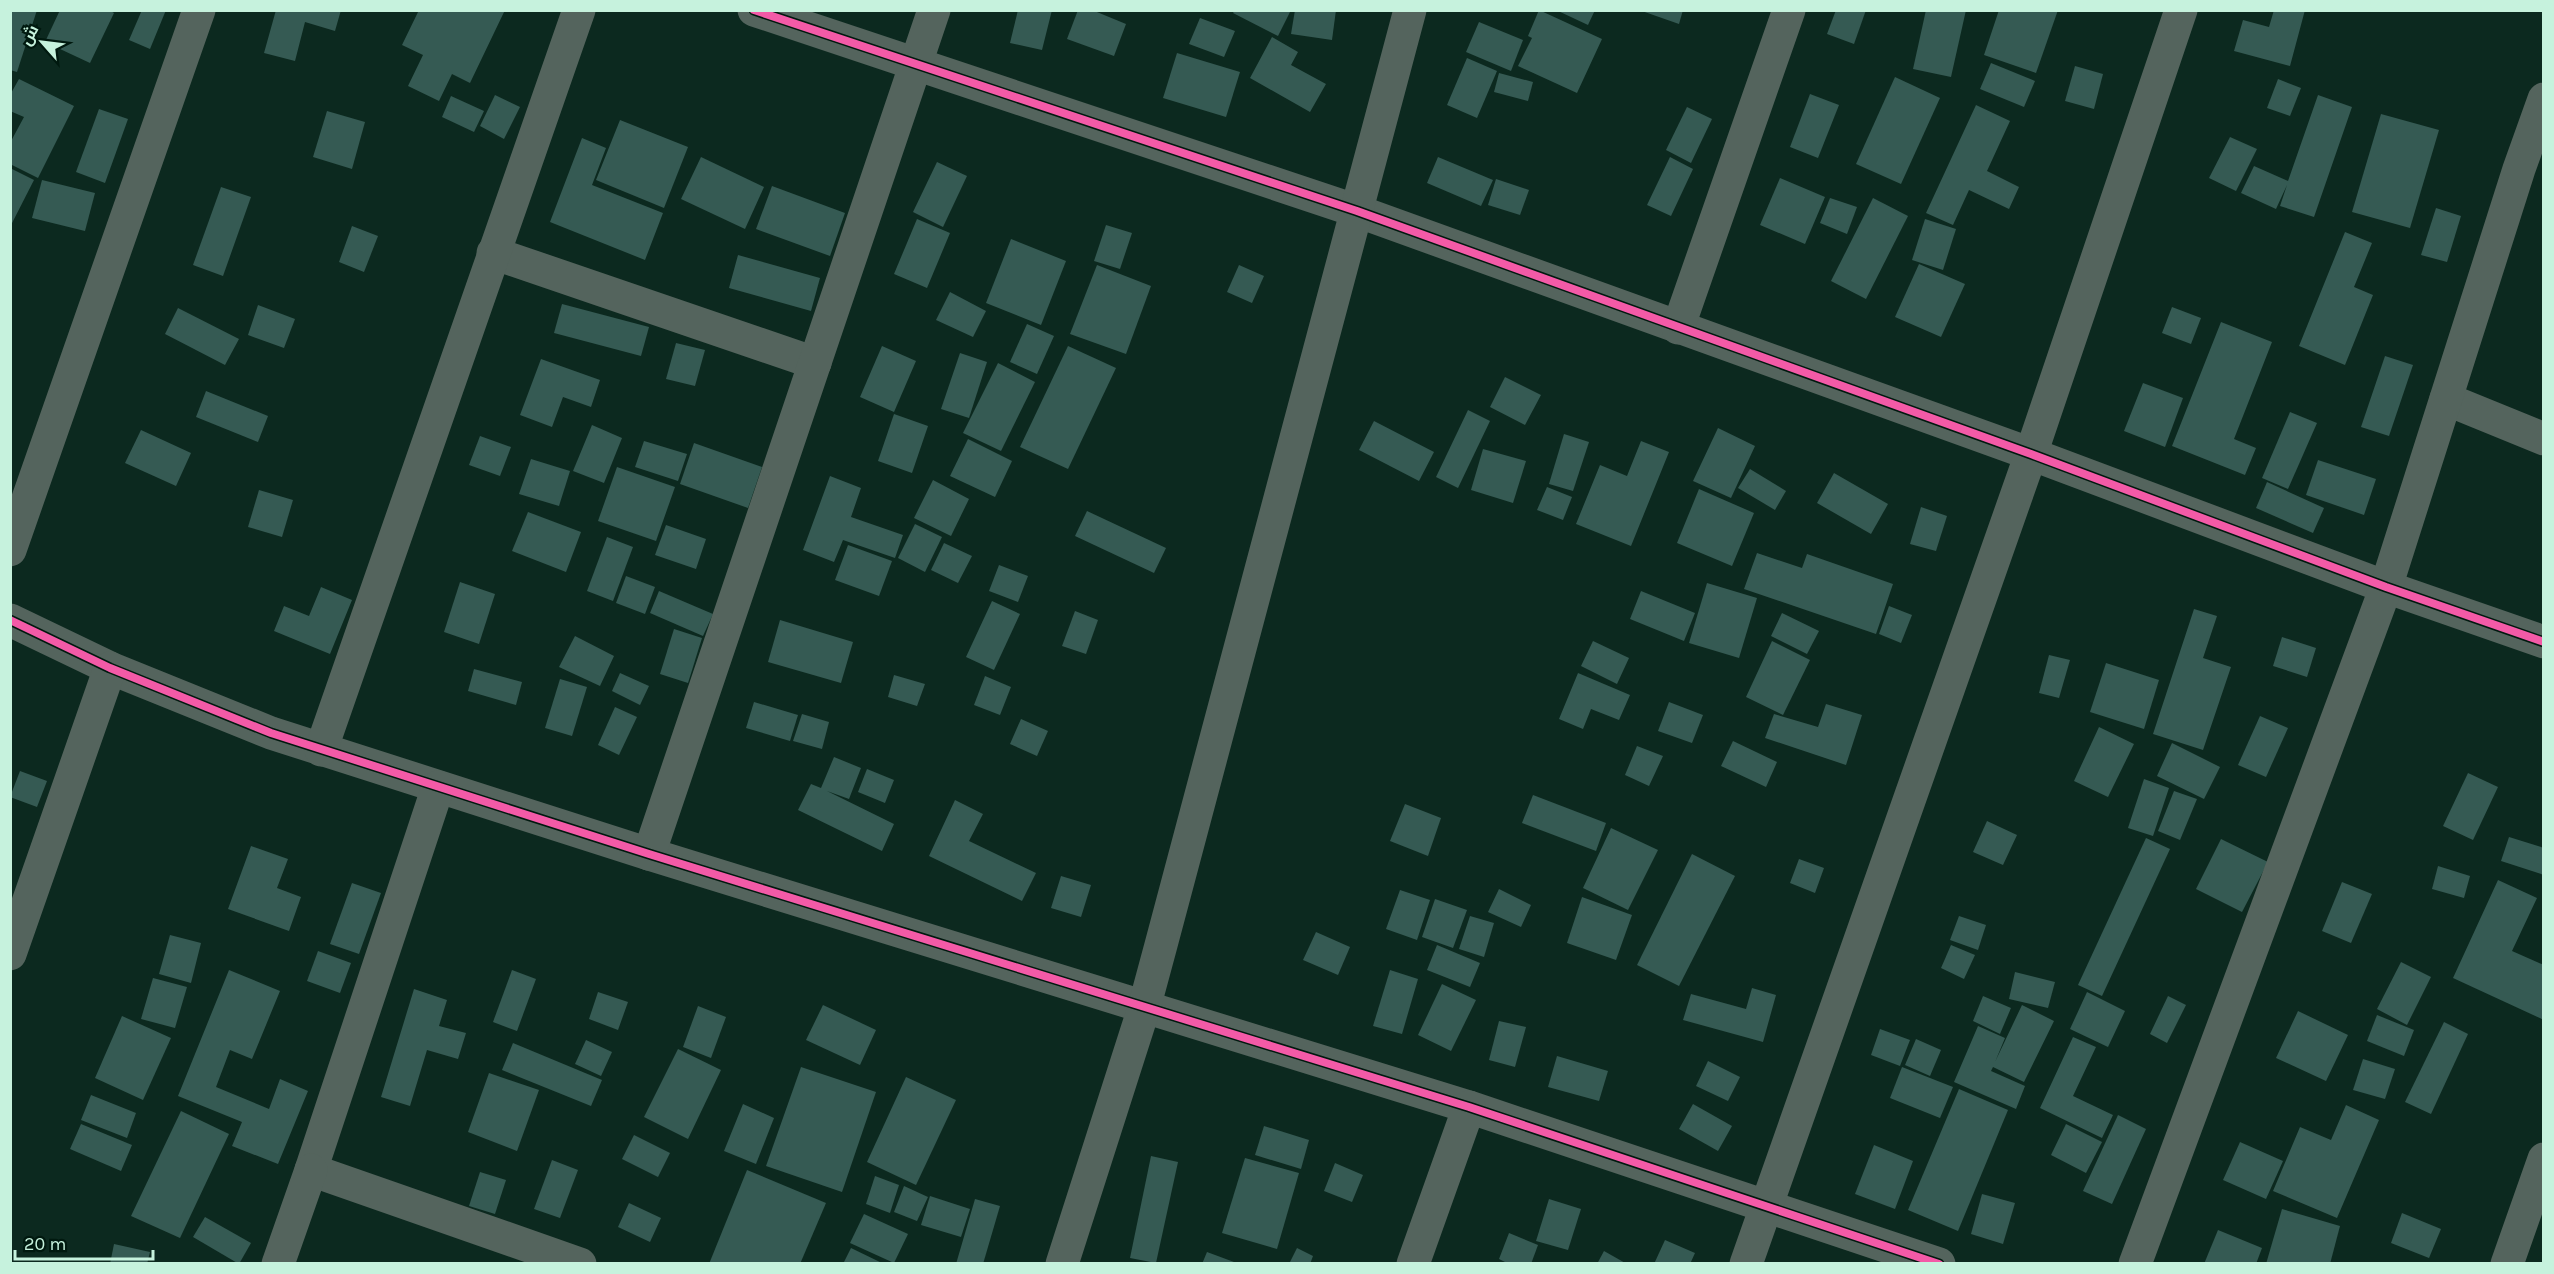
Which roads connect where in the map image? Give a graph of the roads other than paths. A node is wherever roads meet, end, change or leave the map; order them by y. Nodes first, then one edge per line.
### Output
1 (199, 10) edge
2 (579, 10) edge
3 (754, 10) edge
4 (934, 10) edge
5 (1410, 10) edge
6 (1789, 10) edge
7 (2181, 10) edge
8 (916, 63) junction
9 (2544, 99) edge
10 (2531, 173) edge
11 (1357, 211) junction
12 (493, 253) junction
13 (1678, 328) junction
14 (815, 363) junction
15 (2446, 399) junction
16 (2544, 438) edge
17 (2031, 454) junction
18 (10, 550) edge
19 (2386, 587) junction
20 (10, 620) edge
21 (2544, 642) edge
22 (110, 668) junction
23 (321, 750) junction
24 (438, 788) junction
25 (648, 855) junction
26 (10, 954) edge
27 (1144, 1008) junction
28 (1470, 1107) junction
29 (2544, 1159) edge
30 (311, 1170) junction
31 (1766, 1206) junction
32 (278, 1263) edge
33 (580, 1263) edge
34 (1062, 1263) edge
35 (1413, 1263) edge
36 (1746, 1263) edge
37 (1939, 1263) edge
38 (2135, 1263) edge
39 (2507, 1263) edge

1 - 18 street
2 - 12 street
3 - 8 street
4 - 8 street
5 - 11 street
6 - 13 street
7 - 17 street
8 - 11 street
8 - 14 street
9 - 10 street
10 - 15 street
11 - 13 street
11 - 27 street
12 - 14 street
12 - 23 street
13 - 17 street
14 - 25 street
15 - 16 street
15 - 19 street
17 - 19 street
17 - 31 street
19 - 21 street
19 - 38 street
20 - 22 street
22 - 23 street
22 - 26 street
23 - 24 street
24 - 25 street
24 - 30 street
25 - 27 street
27 - 28 street
27 - 34 street
28 - 31 street
28 - 35 street
29 - 39 street
30 - 32 street
30 - 33 street
31 - 36 street
31 - 37 street

